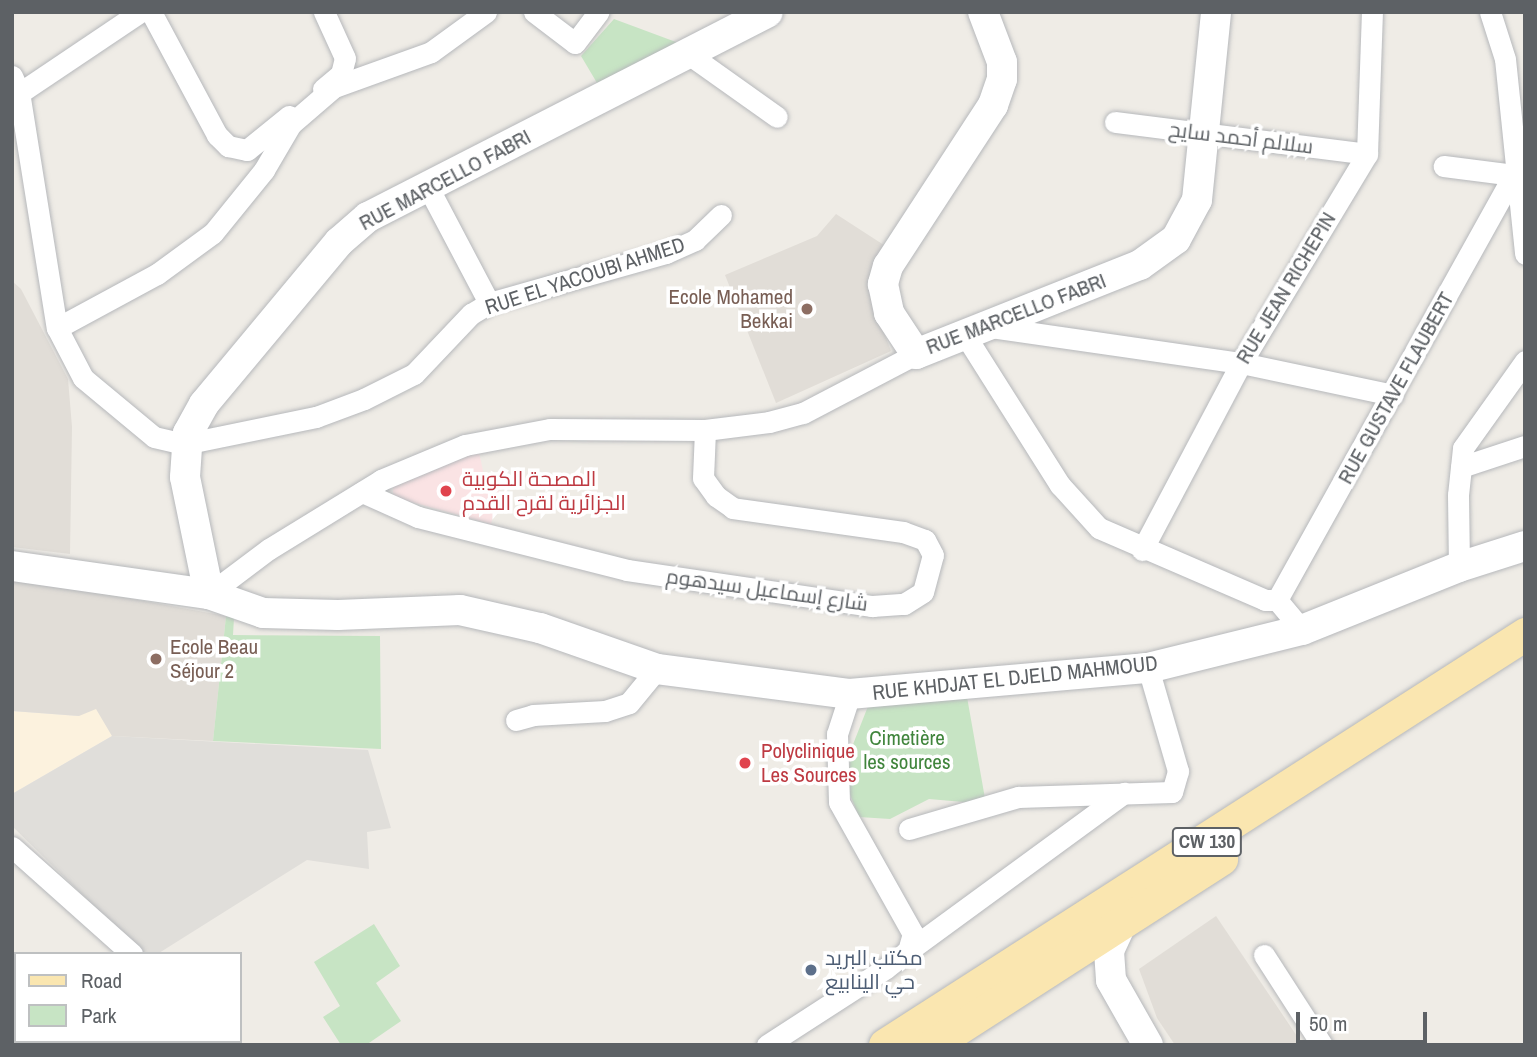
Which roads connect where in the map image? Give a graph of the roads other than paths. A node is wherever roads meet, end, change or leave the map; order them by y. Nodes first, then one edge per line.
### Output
1 (140, 12) edge
2 (151, 12) edge
3 (324, 12) edge
4 (486, 12) edge
5 (534, 12) edge
6 (598, 12) edge
7 (768, 12) edge
8 (1216, 12) edge
9 (1372, 12) edge
10 (1490, 12) edge
11 (987, 15) edge
12 (687, 52) junction
13 (14, 89) edge
14 (778, 117) dead end
15 (1115, 122) dead end
16 (1206, 132) junction
17 (1367, 154) junction
18 (1444, 166) dead end
19 (1514, 176) junction
20 (429, 189) junction
21 (722, 215) dead end
22 (1525, 254) edge
23 (489, 303) junction
24 (57, 328) junction
25 (978, 331) junction
26 (916, 354) junction
27 (1525, 361) edge
28 (1241, 363) junction
29 (1393, 395) junction
30 (705, 430) junction
31 (184, 444) junction
32 (1525, 446) edge
33 (1461, 467) junction
34 (362, 492) junction
35 (1525, 546) edge
36 (1142, 550) junction
37 (12, 566) edge
38 (1459, 567) junction
39 (209, 594) junction
40 (1278, 600) junction
41 (1302, 630) junction
42 (1525, 634) edge
43 (1525, 657) edge
44 (657, 668) junction
45 (1148, 668) junction
46 (850, 694) junction
47 (516, 720) dead end
48 (1124, 793) junction
49 (909, 829) dead end
50 (12, 848) edge
51 (1120, 927) junction
52 (908, 951) junction
53 (130, 952) edge
54 (1264, 956) dead end
55 (1053, 969) junction
56 (1111, 980) junction
57 (767, 1045) edge
58 (885, 1045) edge
59 (932, 1045) edge
60 (1148, 1045) edge
61 (1322, 1045) edge

1 - 13 street
2 - 3 street
4 - 24 street
5 - 6 street
7 - 12 street, RUE MARCELLO FABRI
8 - 16 street, RUE MARCELLO FABRI
9 - 17 street, RUE JEAN RICHEPIN
10 - 19 street
11 - 26 street, RUE MARCELLO FABRI
12 - 14 street
12 - 20 street, RUE MARCELLO FABRI
13 - 24 street
15 - 16 street, سلالم أحمد سايح
16 - 17 street, سلالم أحمد سايح
16 - 25 street, RUE MARCELLO FABRI
17 - 28 street, RUE JEAN RICHEPIN
18 - 19 street
19 - 22 street
19 - 29 street, RUE GUSTAVE FLAUBERT
20 - 23 street
20 - 31 street, RUE MARCELLO FABRI
21 - 23 street, RUE EL YACOUBI AHMED
23 - 31 street, RUE EL YACOUBI AHMED
24 - 31 street
25 - 26 street, RUE MARCELLO FABRI
25 - 28 street
25 - 36 street
26 - 30 street
27 - 33 street
28 - 29 street
28 - 36 street, RUE JEAN RICHEPIN
29 - 40 street, RUE GUSTAVE FLAUBERT
30 - 34 street
30 - 34 street, شارع إسماعيل سيدهوم
31 - 39 street
32 - 33 street
33 - 38 street
34 - 39 street
35 - 38 street, RUE KHDJAT EL DJELD MAHMOUD
36 - 40 street
37 - 39 street
38 - 41 street, RUE KHDJAT EL DJELD MAHMOUD
39 - 44 street, RUE KHDJAT EL DJELD MAHMOUD
40 - 41 street
41 - 45 street, RUE KHDJAT EL DJELD MAHMOUD
42 - 58 main road, CW 130
43 - 51 main road, CW 130
44 - 46 street, RUE KHDJAT EL DJELD MAHMOUD
44 - 47 street
45 - 46 street, RUE KHDJAT EL DJELD MAHMOUD
45 - 48 street
46 - 52 street
48 - 49 street
48 - 52 street
50 - 53 street
51 - 55 main road, CW 130
51 - 56 street
52 - 57 street
54 - 61 street
55 - 56 street
55 - 59 main road, CW 130
56 - 60 street

